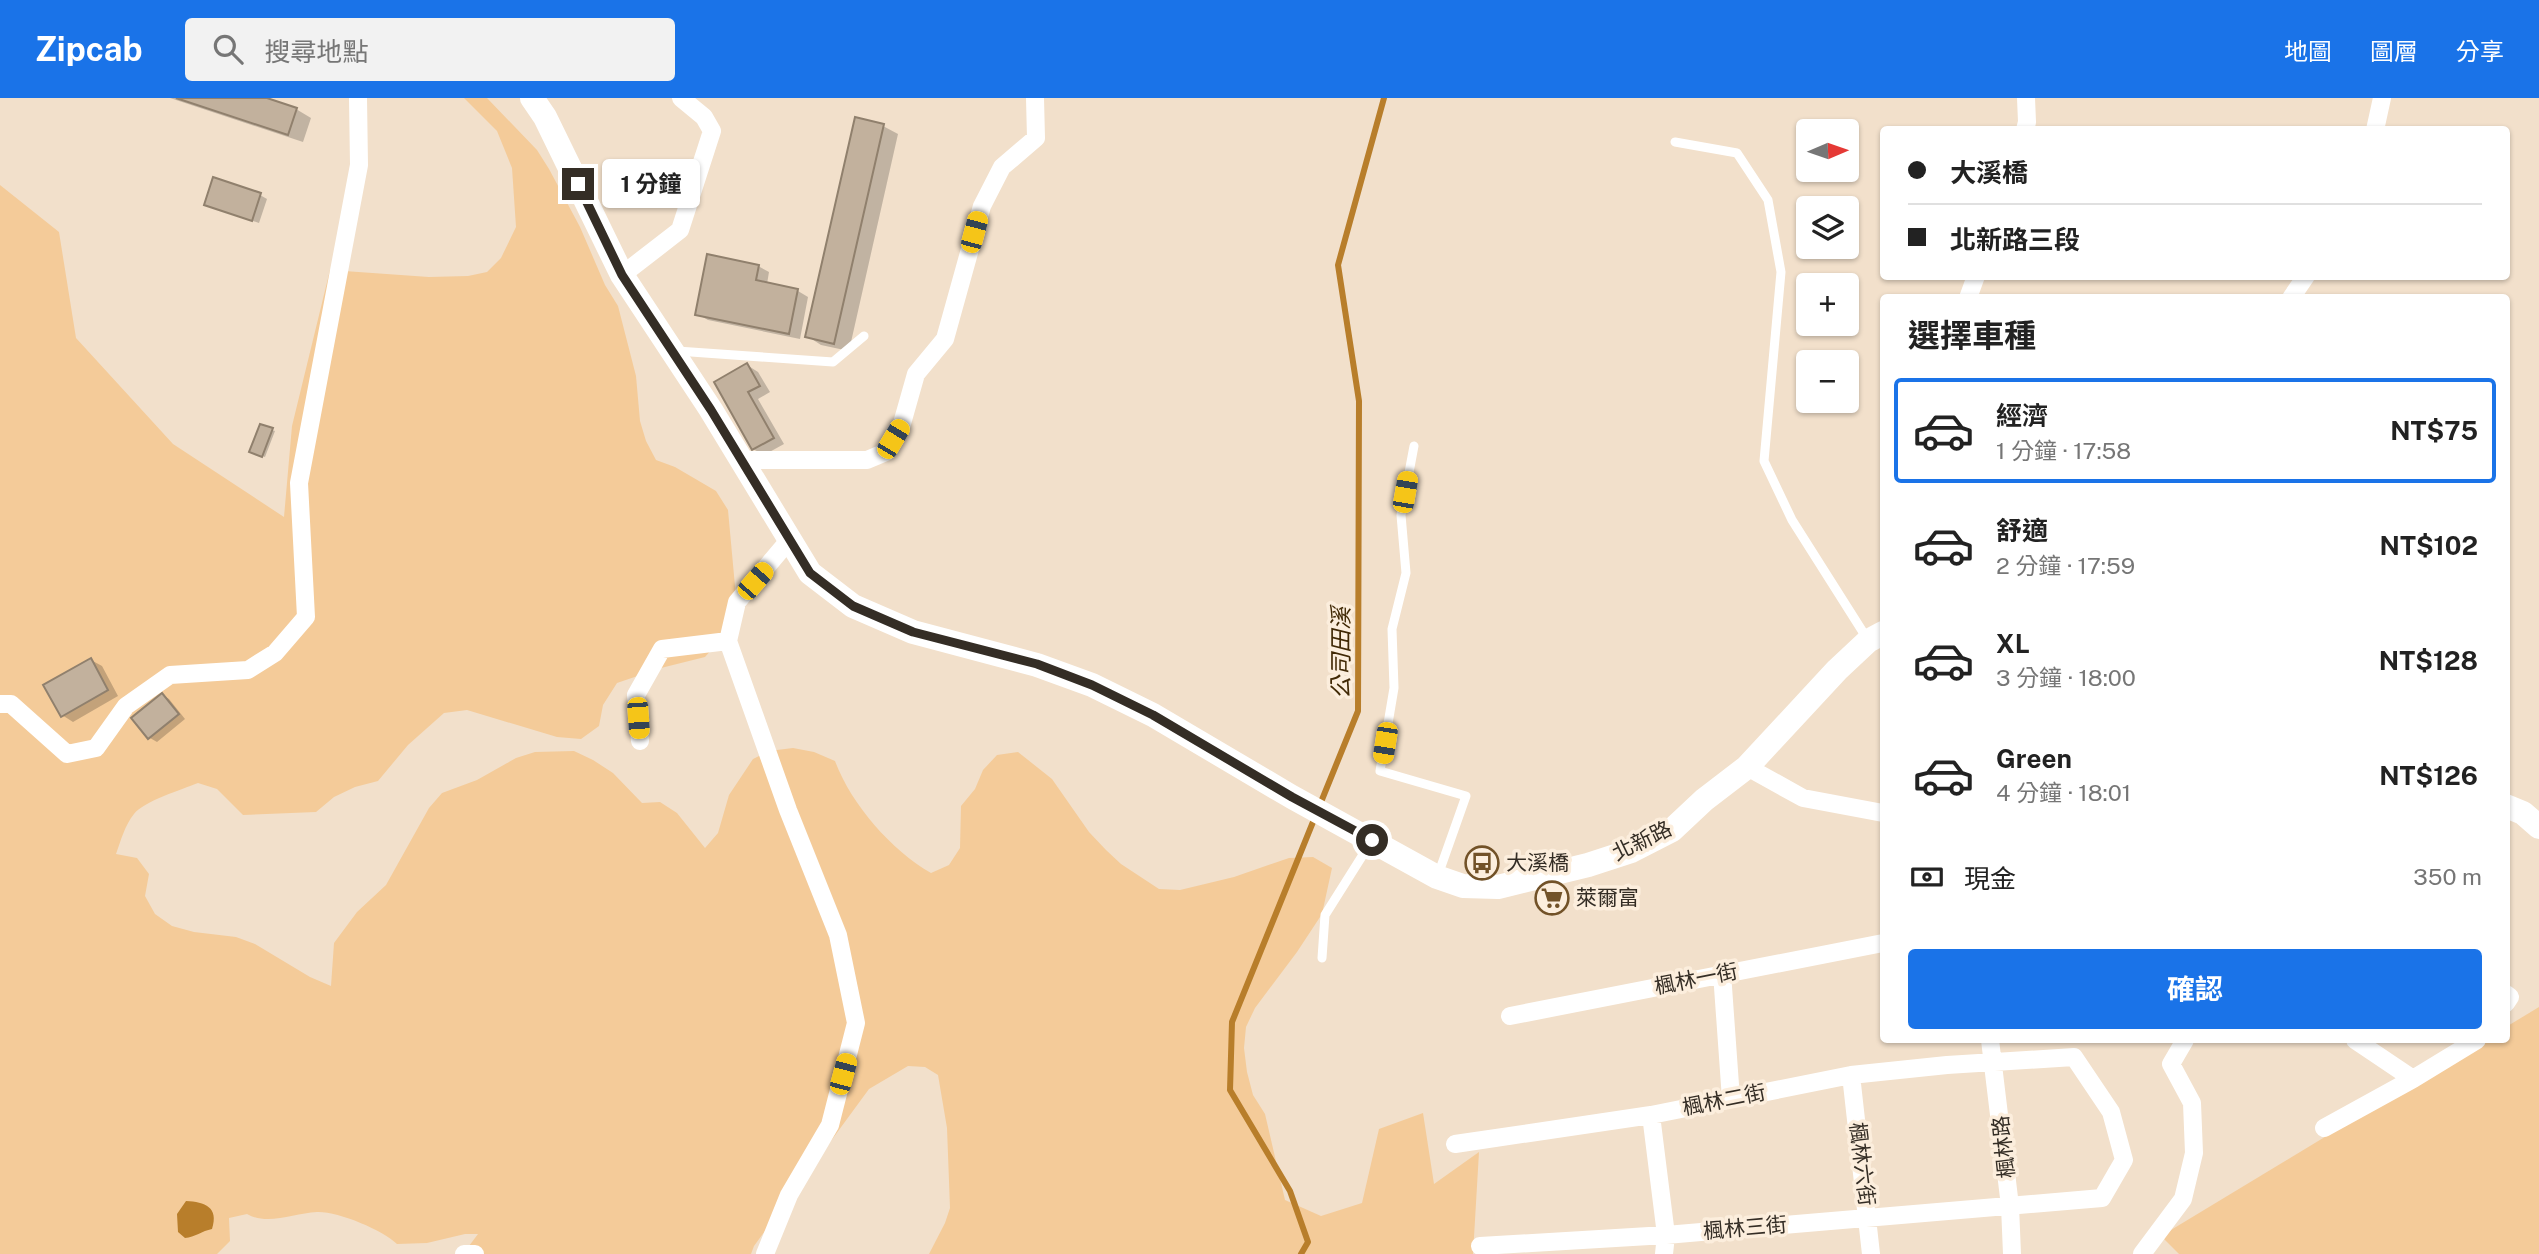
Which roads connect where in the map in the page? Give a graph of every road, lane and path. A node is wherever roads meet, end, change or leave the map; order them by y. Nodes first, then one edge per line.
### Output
1 (358, 98) edge
2 (532, 98) edge
3 (681, 98) edge
4 (1035, 98) edge
5 (2026, 98) edge
6 (2382, 98) edge
7 (2026, 126) edge
8 (2376, 126) edge
9 (1675, 142) dead end
10 (622, 275) junction
11 (864, 336) dead end
12 (672, 350) junction
13 (1414, 446) dead end
14 (742, 460) junction
15 (790, 539) junction
16 (1876, 637) edge
17 (728, 641) junction
18 (0, 704) edge
19 (640, 741) dead end
20 (1746, 767) junction
21 (2510, 808) edge
22 (1880, 812) edge
23 (2539, 827) edge
24 (1372, 840) junction
25 (1437, 877) junction
26 (1880, 944) edge
27 (1322, 958) dead end
28 (1722, 973) junction
29 (1510, 1016) dead end
30 (1991, 1043) edge
31 (2183, 1043) edge
32 (2359, 1043) edge
33 (2472, 1043) edge
34 (1994, 1061) junction
35 (1851, 1075) junction
36 (2413, 1079) junction
37 (1731, 1099) junction
38 (1651, 1115) junction
39 (2324, 1128) dead end
40 (1455, 1144) dead end
41 (2010, 1206) junction
42 (1869, 1218) junction
43 (1666, 1235) junction
44 (1480, 1246) dead end
45 (464, 1254) edge
46 (475, 1254) edge
47 (765, 1254) edge
48 (1664, 1254) edge
49 (1871, 1254) edge
50 (2012, 1254) edge
51 (2142, 1254) edge

1 - 18 street
2 - 10 main road
3 - 10 street
4 - 14 street
5 - 7 street
6 - 8 street
9 - 16 lane
10 - 12 main road
11 - 12 lane
12 - 14 main road
13 - 25 lane
14 - 15 main road
15 - 17 street
15 - 24 main road, 北新路
16 - 20 main road, 北新路
17 - 19 street
17 - 47 street
20 - 22 street
20 - 25 main road, 北新路
21 - 23 main road
24 - 25 main road, 北新路
24 - 27 lane
26 - 28 street, 楓林一街
28 - 29 street, 楓林一街
28 - 37 street
30 - 34 street, 楓林路
31 - 51 street
32 - 36 street
33 - 36 street
34 - 35 street, 楓林二街
34 - 41 street, 楓林路
34 - 41 street, 楓林二街
35 - 37 street, 楓林二街
35 - 42 street, 楓林六街
36 - 39 street
37 - 38 street, 楓林二街
38 - 40 street, 楓林二街
38 - 43 street
41 - 42 street, 楓林三街
41 - 50 street, 楓林路
42 - 43 street, 楓林三街
42 - 49 street, 楓林六街
43 - 44 street, 楓林三街
43 - 48 street
45 - 46 street

